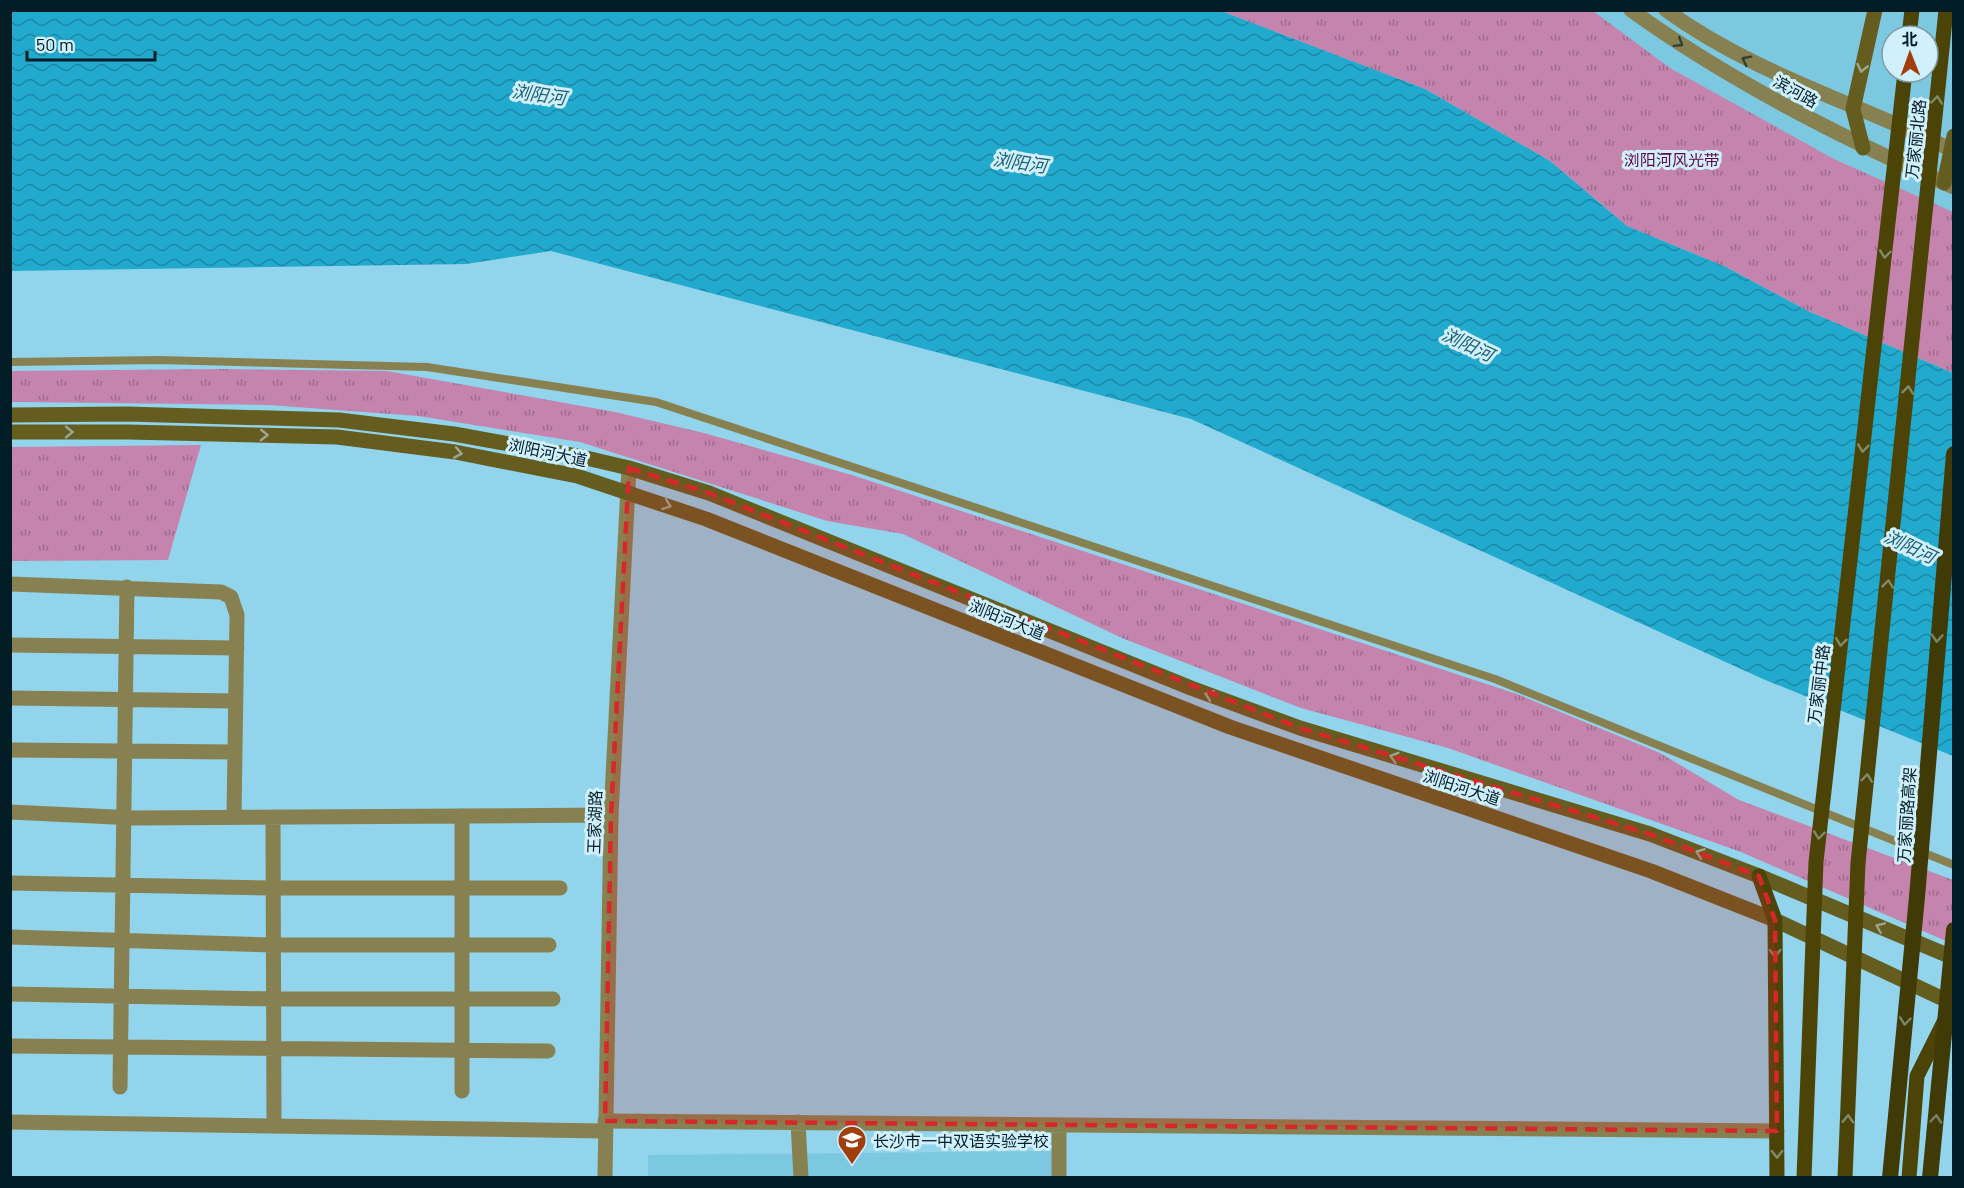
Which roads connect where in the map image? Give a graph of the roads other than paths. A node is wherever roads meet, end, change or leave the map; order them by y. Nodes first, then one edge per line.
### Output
1 (1630, 10) edge
2 (1666, 10) edge
3 (1875, 10) edge
4 (1946, 10) edge
5 (1904, 84) edge
6 (1853, 109) junction
7 (1953, 146) edge
8 (1863, 148) junction
9 (1949, 185) edge
10 (1892, 196) joint
11 (10, 362) edge
12 (10, 415) edge
13 (10, 432) edge
14 (1953, 454) edge
15 (629, 468) junction
16 (627, 490) junction
17 (10, 584) edge
18 (127, 587) junction
19 (10, 645) edge
20 (126, 645) junction
21 (237, 648) junction
22 (10, 698) edge
23 (124, 700) junction
24 (236, 700) junction
25 (10, 750) edge
26 (123, 751) junction
27 (235, 752) junction
28 (10, 812) edge
29 (611, 815) junction
30 (462, 816) junction
31 (234, 817) junction
32 (273, 817) junction
33 (122, 818) junction
34 (1953, 865) edge
35 (1759, 876) junction
36 (10, 883) edge
37 (121, 886) junction
38 (462, 887) junction
39 (273, 888) junction
40 (560, 888) dead end
41 (1775, 920) junction
42 (1953, 930) edge
43 (10, 937) edge
44 (120, 940) junction
45 (463, 944) junction
46 (273, 945) junction
47 (549, 945) dead end
48 (1953, 958) edge
49 (10, 994) edge
50 (120, 996) junction
51 (273, 999) junction
52 (464, 999) junction
53 (554, 999) dead end
54 (1953, 1004) edge
55 (10, 1046) edge
56 (120, 1048) junction
57 (273, 1050) junction
58 (462, 1051) junction
59 (548, 1051) dead end
60 (120, 1087) dead end
61 (462, 1091) dead end
62 (10, 1122) edge
63 (798, 1122) junction
64 (1059, 1125) junction
65 (274, 1126) junction
66 (605, 1126) junction
67 (1777, 1131) junction
68 (605, 1178) edge
69 (801, 1178) edge
70 (1059, 1178) edge
71 (1777, 1178) edge
72 (1804, 1178) edge
73 (1845, 1178) edge
74 (1890, 1178) edge
75 (1909, 1178) edge
76 (1930, 1178) edge

1 -> 8 street, 滨河路
6 -> 2 street, 滨河路
3 -> 6 main road
73 -> 4 main road, 万家丽北路, bridge
5 - 10 main road, 万家丽北路, bridge
6 - 7 street, 滨河路
6 - 8 main road
7 - 9 main road
8 - 9 street, 滨河路
10 -> 72 main road, 万家丽中路, bridge
11 - 34 lane
12 - 15 main road, 浏阳河大道
13 -> 16 main road, 浏阳河大道
14 -> 74 highway, 万家丽路高架, bridge
15 - 16 street, 王家湖路
35 -> 15 main road, 浏阳河大道
16 - 29 street, 王家湖路
16 -> 41 main road, 浏阳河大道
17 - 18 street
18 - 20 street
18 - 21 street
19 - 20 street
20 - 21 street
20 - 23 street
21 - 24 street
22 - 23 street
23 - 24 street
23 - 26 street
24 - 27 street
25 - 26 street
26 - 27 street
26 - 33 street
27 - 31 street
28 - 33 street
29 - 30 street
29 - 66 street, 王家湖路
30 - 32 street
30 - 38 street
31 - 32 street
31 - 33 street
32 - 39 street
33 - 37 street
35 - 41 main road
48 -> 35 main road, 浏阳河大道
36 - 37 street
37 - 39 street
37 - 44 street
38 - 39 street
38 - 40 street
38 - 45 street
39 - 46 street
41 - 54 main road, 浏阳河大道
41 -> 67 main road
76 -> 42 highway, bridge
43 - 44 street
44 - 46 street
44 - 50 street
45 - 46 street
45 - 47 street
45 - 52 street
46 - 51 street
49 - 50 street
50 - 51 street
50 - 56 street
51 - 52 street
51 - 57 street
52 - 53 street
52 - 58 street
54 - 75 main road
55 - 56 street
56 - 57 street
56 - 60 street
57 - 58 street
57 - 65 street
58 - 59 street
58 - 61 street
62 - 65 street
63 - 64 street
63 - 66 street
63 - 69 street
64 - 67 street
64 - 70 street
65 - 66 street
66 - 68 street, 王家湖路
67 -> 71 main road

